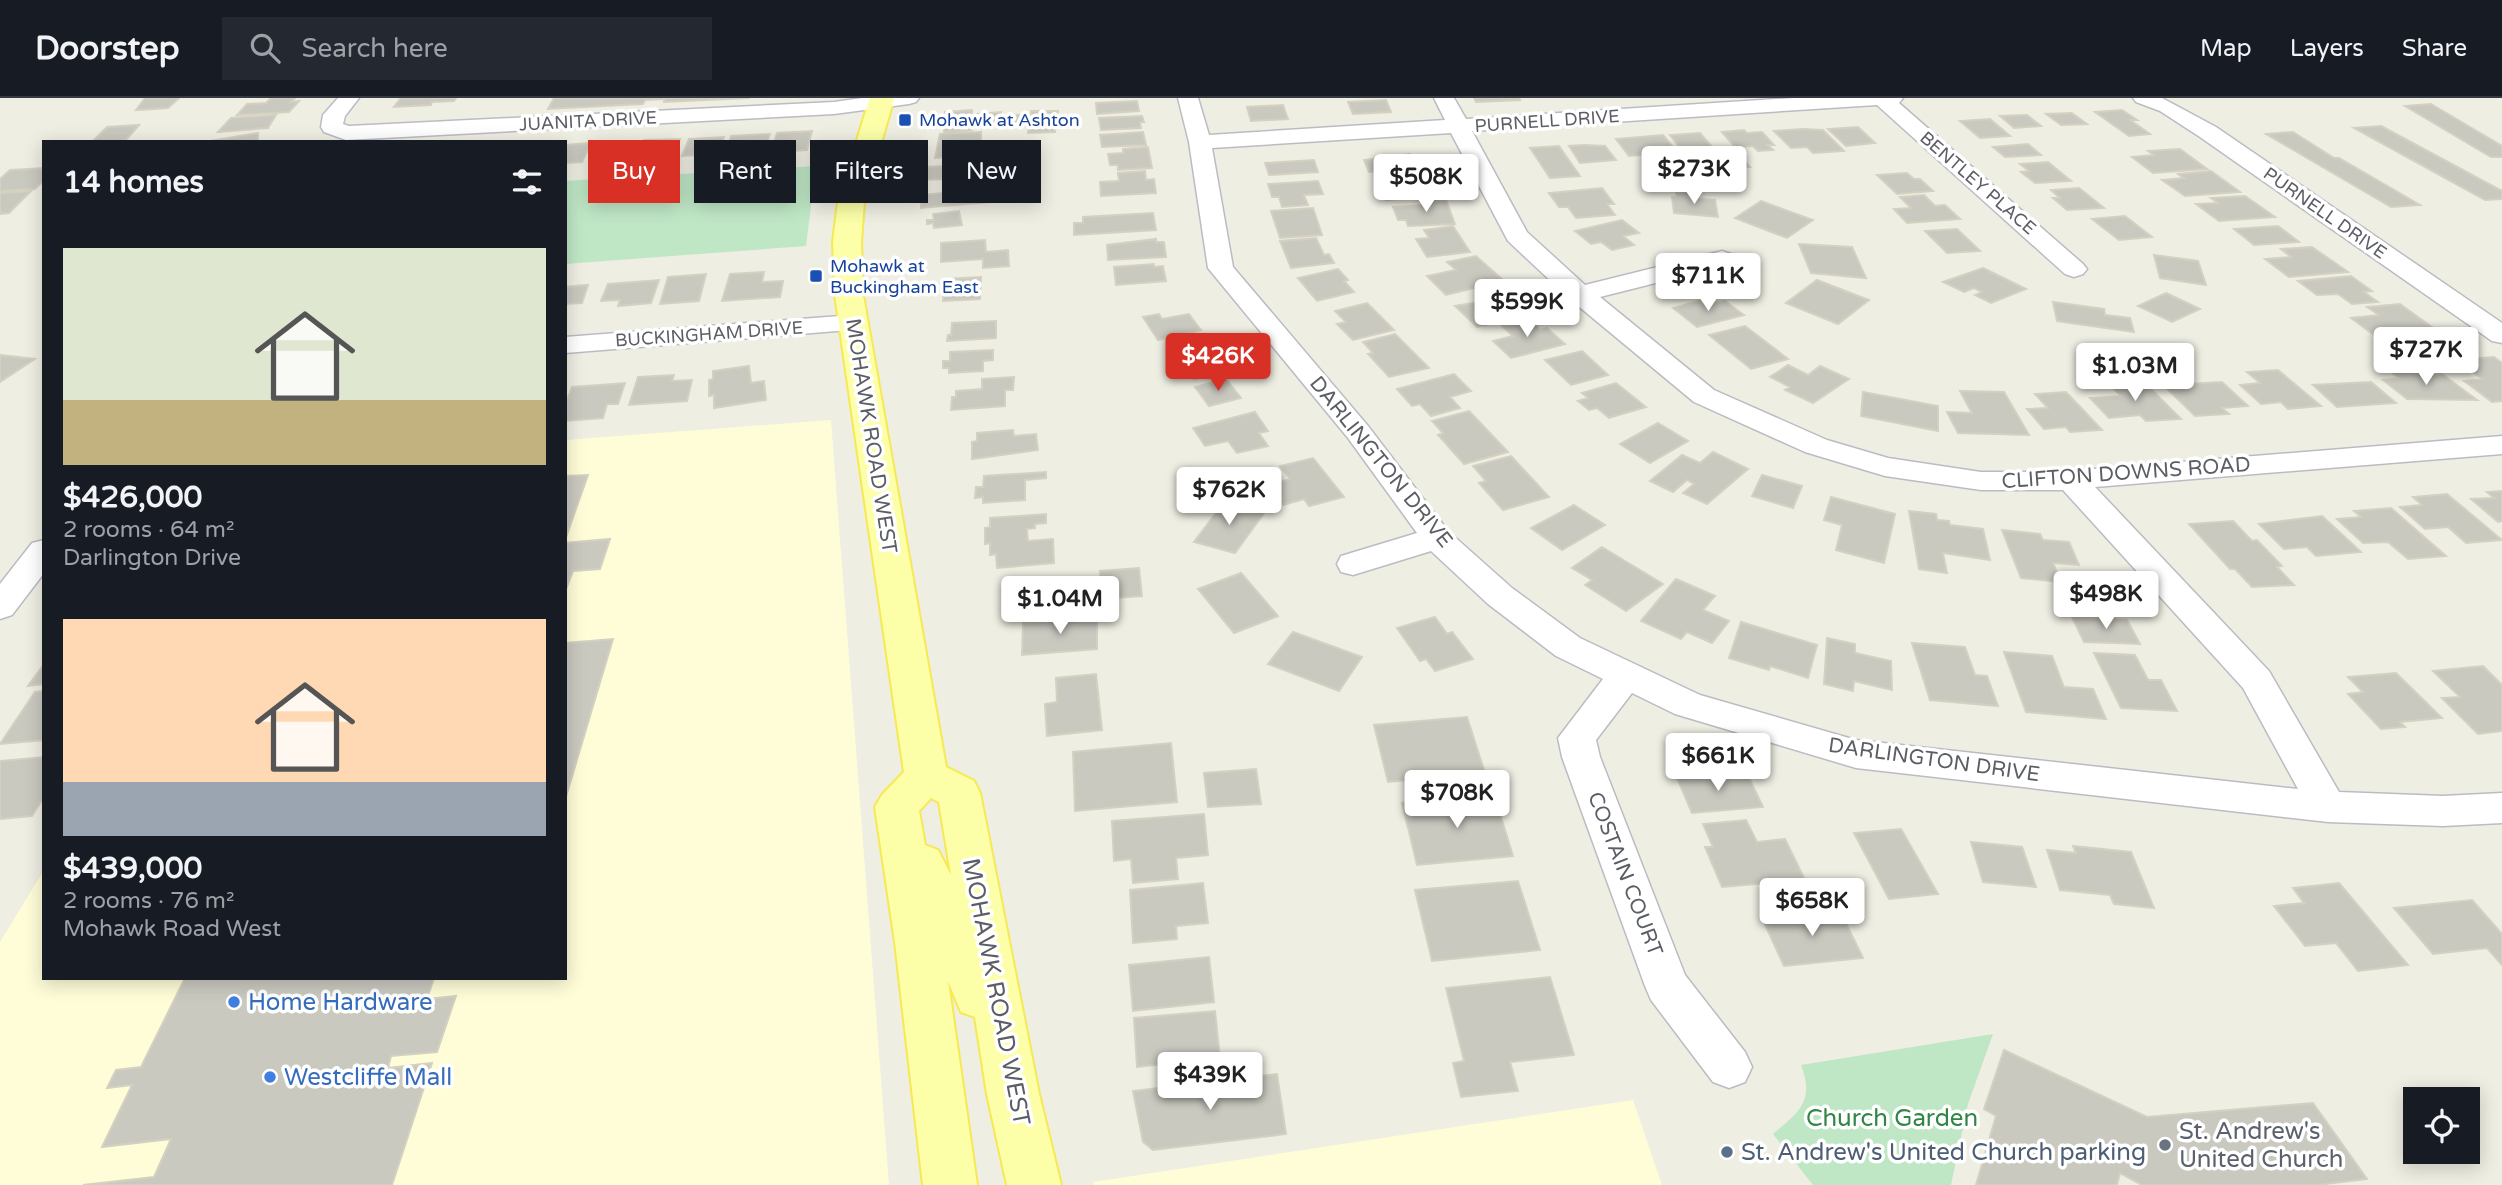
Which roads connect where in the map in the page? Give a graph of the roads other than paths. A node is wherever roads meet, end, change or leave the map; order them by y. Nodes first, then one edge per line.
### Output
1 (349, 98) edge
2 (909, 98) edge
3 (1188, 98) edge
4 (1444, 98) edge
5 (1893, 98) edge
6 (2143, 98) edge
7 (1882, 99) edge
8 (881, 101) edge
9 (1751, 103) edge
10 (1458, 127) junction
11 (1200, 142) junction
12 (1721, 259) dead end
13 (2074, 269) dead end
14 (1580, 294) junction
15 (853, 323) junction
16 (2502, 335) edge
17 (567, 345) edge
18 (2502, 444) edge
19 (2071, 480) junction
20 (1437, 538) junction
21 (42, 553) edge
22 (1353, 564) dead end
23 (0, 607) edge
24 (1625, 677) junction
25 (926, 776) junction
26 (2328, 807) junction
27 (2502, 808) edge
28 (903, 855) junction
29 (1729, 1067) dead end
30 (1013, 1094) junction
31 (950, 1185) edge
32 (1034, 1185) edge

1 - 8 street, JUANITA DRIVE
2 - 8 street
3 - 11 street, DARLINGTON DRIVE
4 - 10 street, CLIFTON DOWNS ROAD
5 - 7 street, PURNELL DRIVE
6 - 16 street, PURNELL DRIVE
7 - 9 street, PURNELL DRIVE
7 - 13 street, BENTLEY PLACE
8 - 15 main road, MOHAWK ROAD WEST
9 - 10 street, PURNELL DRIVE
10 - 11 street, PURNELL DRIVE
10 - 14 street, CLIFTON DOWNS ROAD
11 - 20 street, DARLINGTON DRIVE
12 - 14 street
14 - 19 street, CLIFTON DOWNS ROAD
15 - 17 street, BUCKINGHAM DRIVE
15 - 25 main road, MOHAWK ROAD WEST
18 - 19 street, CLIFTON DOWNS ROAD
19 - 26 street
20 - 22 street
20 - 24 street, DARLINGTON DRIVE
21 - 23 street
24 - 26 street, DARLINGTON DRIVE
24 - 29 street, COSTAIN COURT
25 - 28 main road
25 - 30 main road, MOHAWK ROAD WEST
26 - 27 street, DARLINGTON DRIVE
28 - 30 main road
28 - 31 main road
30 - 32 main road, MOHAWK ROAD WEST

